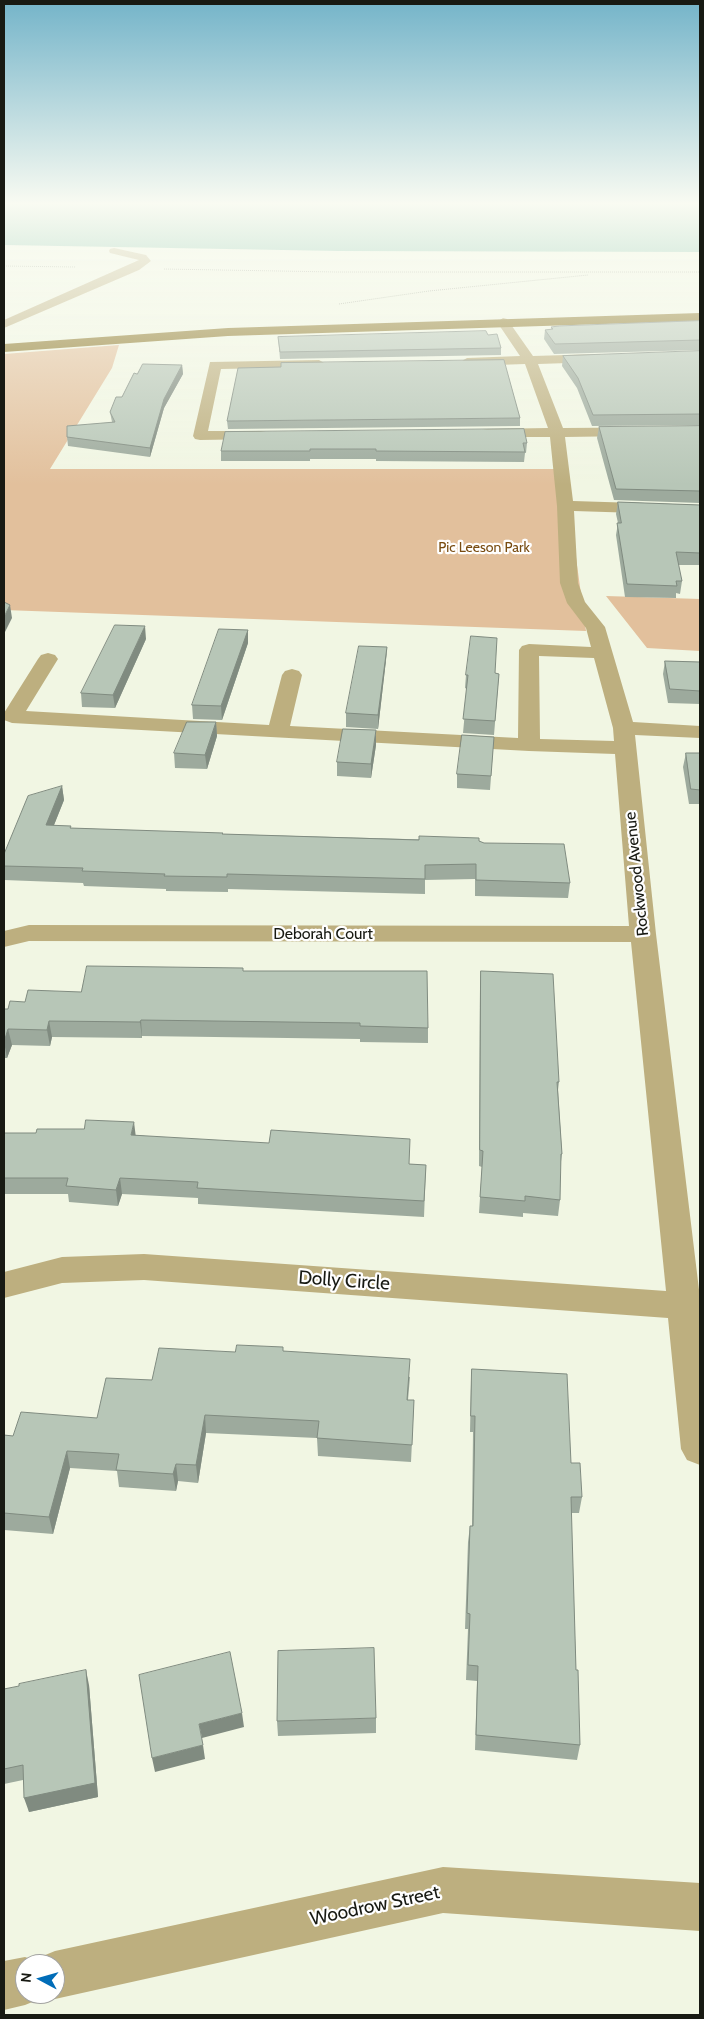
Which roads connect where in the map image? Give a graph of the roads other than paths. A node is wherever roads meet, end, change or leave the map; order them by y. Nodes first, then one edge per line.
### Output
1 (69, 296) edge
2 (700, 317) edge
3 (503, 322) junction
4 (4, 324) edge
5 (4, 348) edge
6 (615, 358) edge
7 (530, 361) junction
8 (451, 362) edge
9 (333, 364) edge
10 (700, 431) edge
11 (557, 432) junction
12 (478, 433) edge
13 (280, 435) edge
14 (565, 506) junction
15 (700, 510) edge
16 (604, 652) junction
17 (48, 658) dead end
18 (292, 675) dead end
19 (278, 730) junction
20 (700, 732) edge
21 (624, 738) junction
22 (530, 745) junction
23 (643, 934) junction
24 (4, 939) edge
25 (4, 1286) edge
26 (686, 1306) junction
27 (700, 1449) edge
28 (700, 1907) edge
29 (65, 1972) edge

1 - 4 street
2 - 3 main road
3 - 5 main road
3 - 7 street, Rockwood Avenue
6 - 7 street
7 - 8 street
7 - 11 street, Rockwood Avenue
9 - 13 street
10 - 11 street
11 - 12 street
11 - 14 street, Rockwood Avenue
14 - 15 street
14 - 16 street, Rockwood Avenue
16 - 21 street, Rockwood Avenue
16 - 22 street
17 - 19 street
18 - 19 street
19 - 22 street
20 - 21 street
21 - 22 street
21 - 23 street, Rockwood Avenue
23 - 24 street, Deborah Court
23 - 26 street, Rockwood Avenue
25 - 26 street, Dolly Circle
26 - 27 street, Rockwood Avenue
28 - 29 street, Woodrow Street

